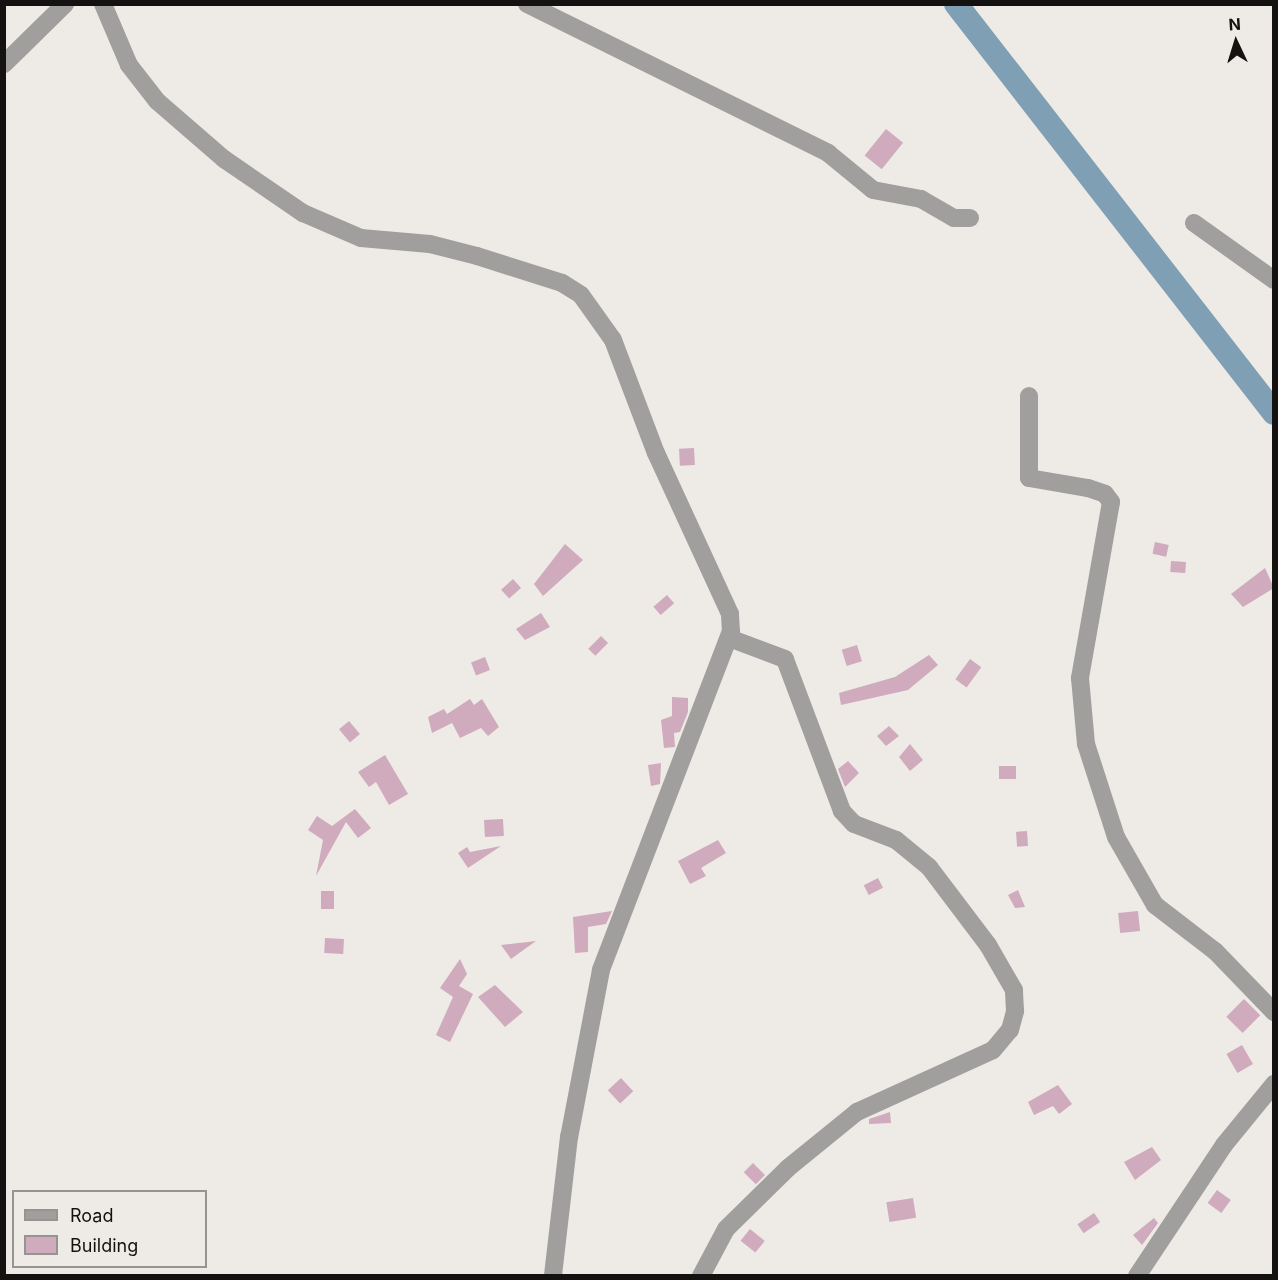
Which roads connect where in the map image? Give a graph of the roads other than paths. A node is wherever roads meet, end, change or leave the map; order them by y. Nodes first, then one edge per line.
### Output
1 (65, 4) edge
2 (103, 4) edge
3 (527, 4) edge
4 (4, 64) edge
5 (970, 219) dead end
6 (1194, 223) dead end
7 (1274, 280) edge
8 (1029, 396) dead end
9 (729, 638) junction
10 (1274, 1012) edge
11 (1274, 1084) edge
12 (553, 1275) edge
13 (701, 1275) edge
14 (1137, 1275) edge

1 - 4 street
2 - 9 street
3 - 5 street
6 - 7 street
8 - 10 street
9 - 12 street
9 - 13 street
11 - 14 street

